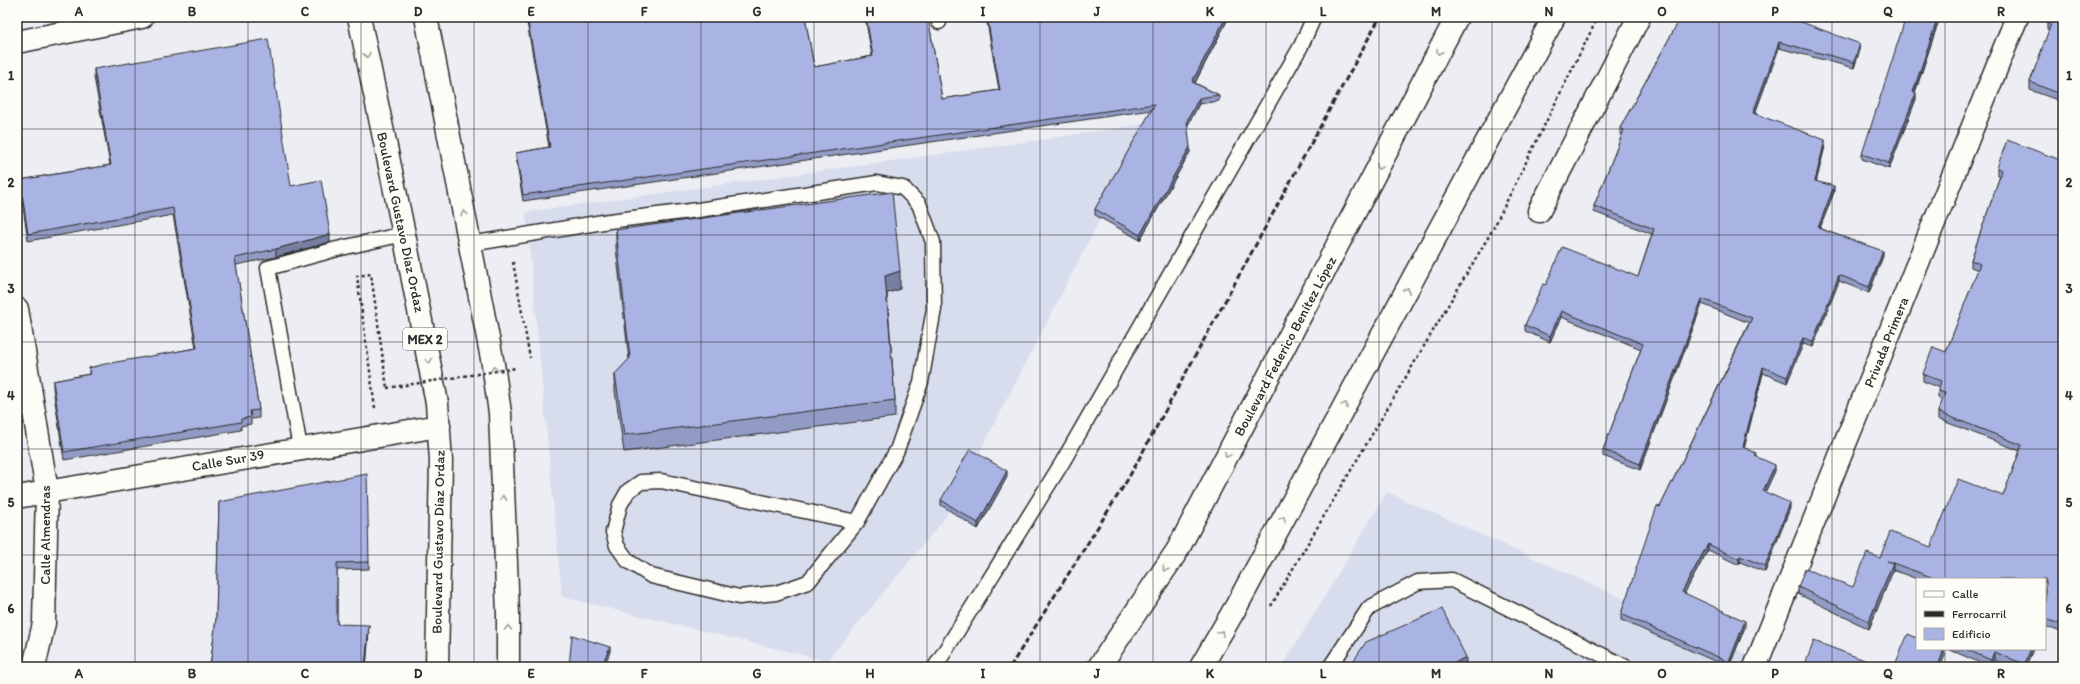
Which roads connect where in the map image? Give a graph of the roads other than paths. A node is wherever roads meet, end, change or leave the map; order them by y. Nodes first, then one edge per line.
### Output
1 (142, 17) edge
2 (359, 17) edge
3 (426, 17) edge
4 (1314, 17) edge
5 (1457, 17) edge
6 (1554, 17) edge
7 (1639, 17) edge
8 (2017, 17) edge
9 (17, 42) edge
10 (1539, 211) dead end
11 (404, 234) junction
12 (470, 244) junction
13 (17, 309) edge
14 (439, 426) junction
15 (300, 448) junction
16 (47, 491) junction
17 (17, 497) edge
18 (857, 522) junction
19 (34, 667) edge
20 (436, 667) edge
21 (508, 667) edge
22 (935, 667) edge
23 (1099, 667) edge
24 (1201, 667) edge
25 (1330, 667) edge
26 (1626, 667) edge
27 (1755, 667) edge

1 - 9 main road
2 -> 11 main road, Boulevard Gustavo Díaz Ordaz / MEX 2
12 -> 3 main road
4 - 22 lane
5 -> 23 main road, Boulevard Federico Benítez López
24 -> 6 main road
7 - 10 main road
8 - 27 main road, Privada Primera
11 -> 14 main road, Boulevard Gustavo Díaz Ordaz / MEX 2
11 - 15 lane
12 - 18 lane
21 -> 12 main road
13 - 16 main road, Calle Almendras
14 - 15 main road, Calle Sur 39
14 - 20 main road, Boulevard Gustavo Díaz Ordaz / MEX 2
15 - 16 main road, Calle Sur 39
16 - 17 main road, Calle Sur 39
16 - 19 main road, Calle Almendras
18 - 18 lane
25 - 26 lane

